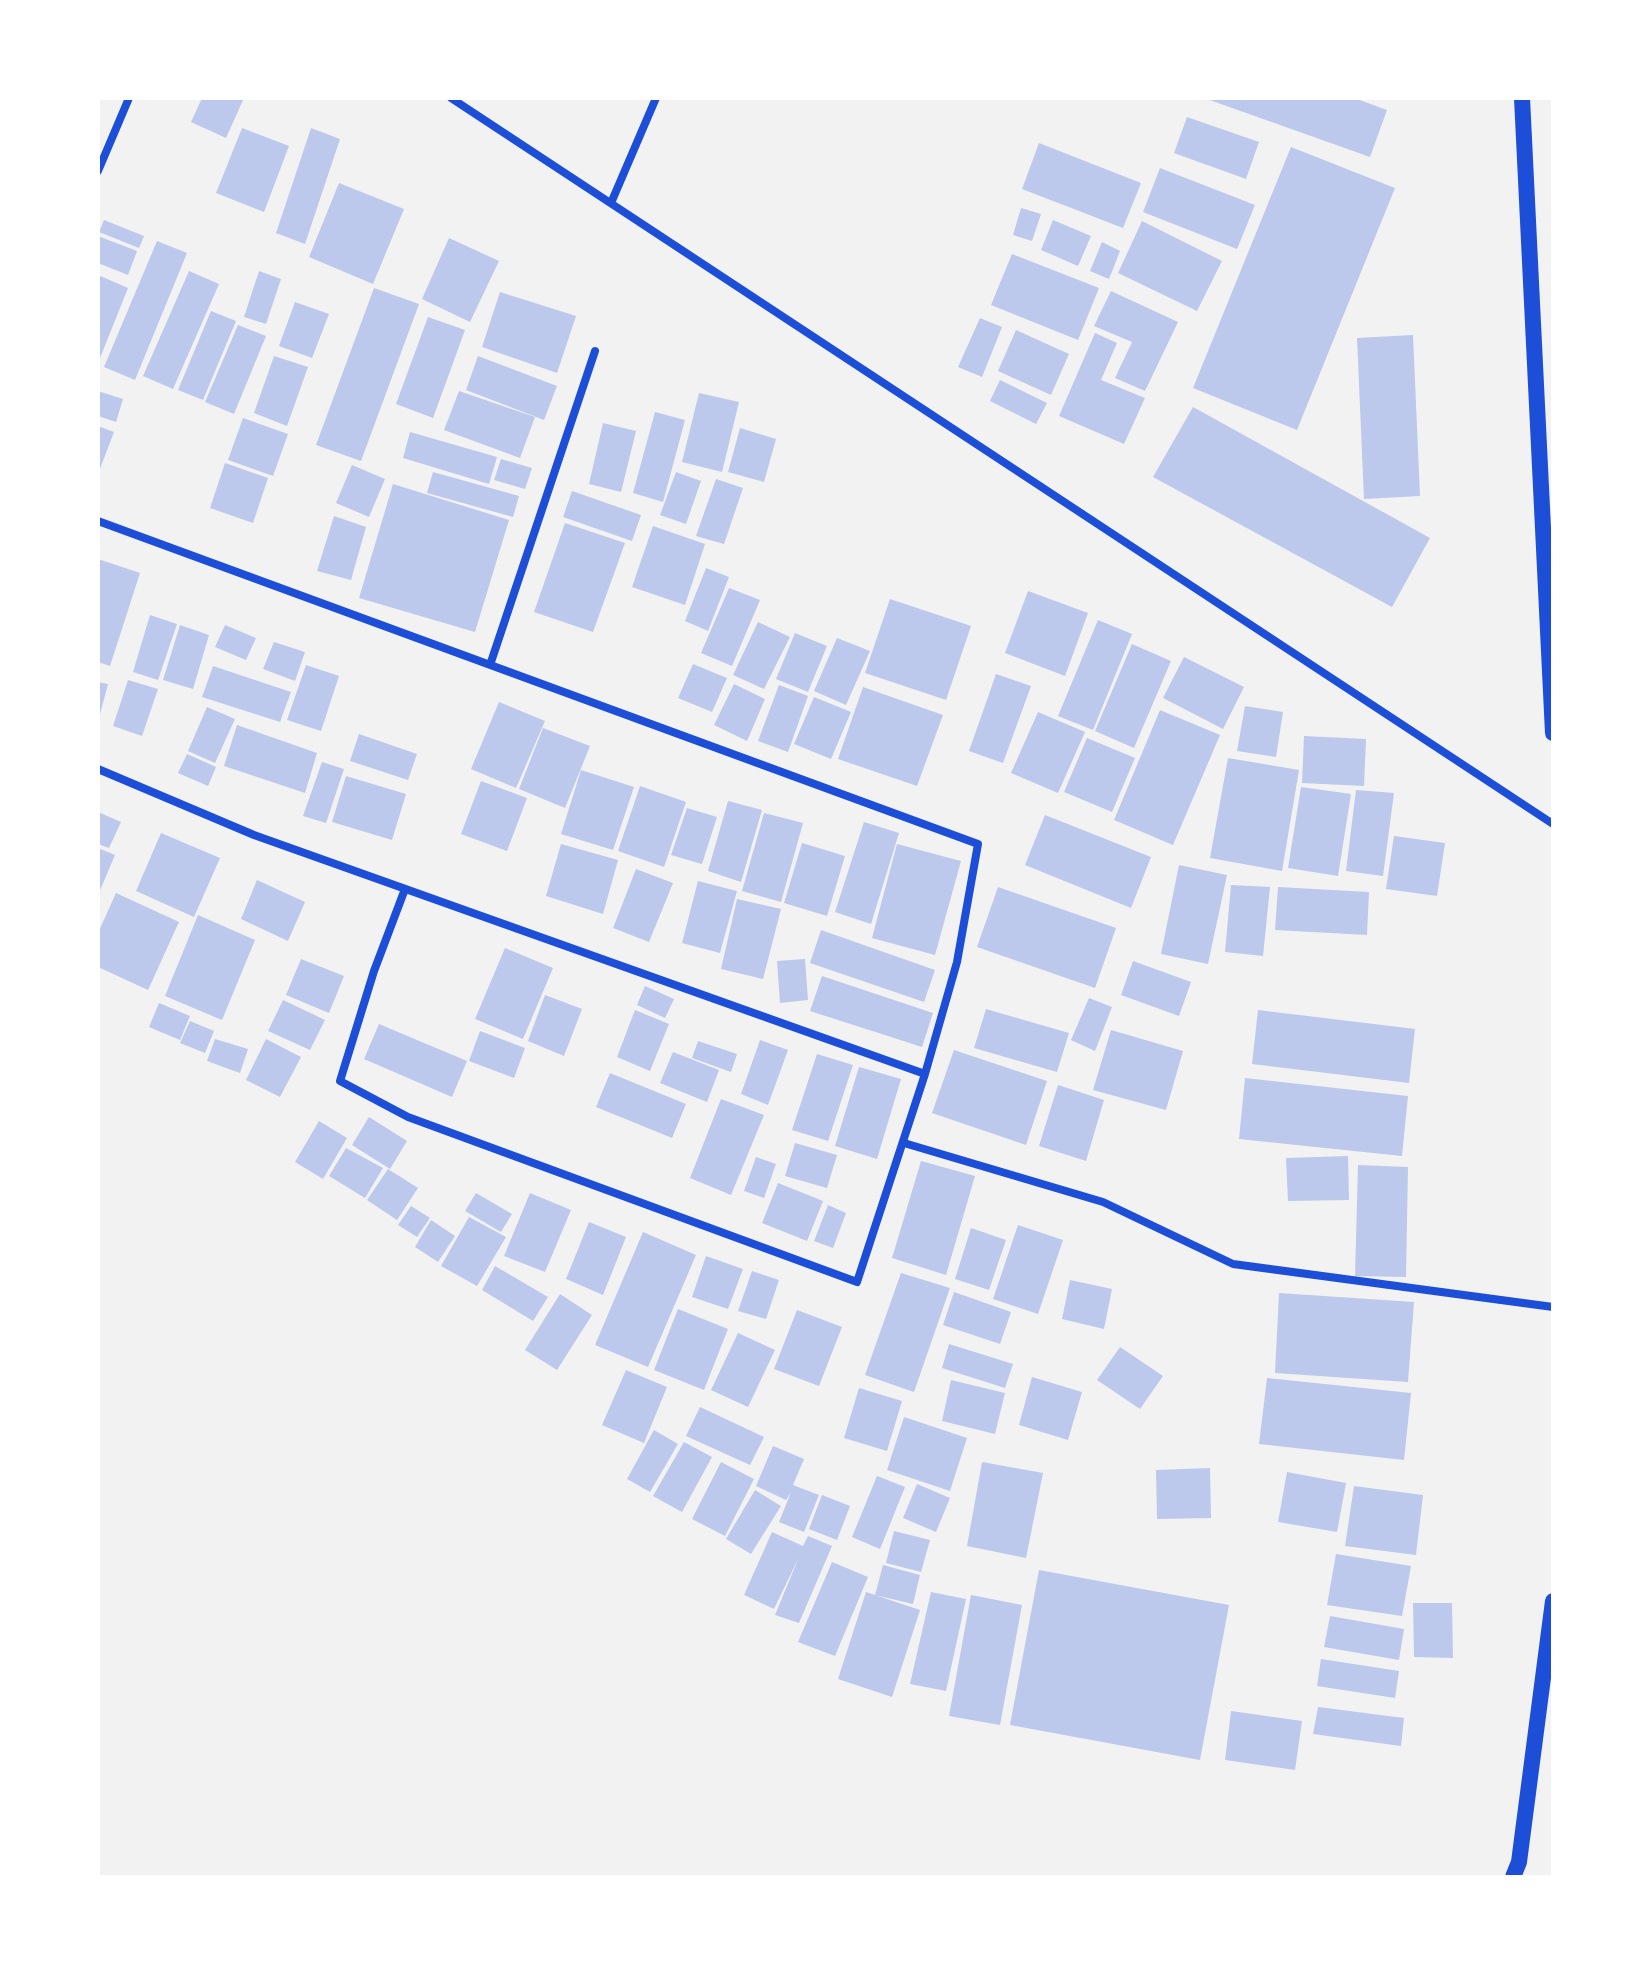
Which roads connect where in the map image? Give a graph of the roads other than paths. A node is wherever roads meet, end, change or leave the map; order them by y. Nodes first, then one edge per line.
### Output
1 (129, 98) edge
2 (451, 98) edge
3 (656, 98) edge
4 (1522, 98) edge
5 (98, 171) edge
6 (611, 203) junction
7 (595, 351) dead end
8 (98, 521) edge
9 (490, 665) junction
10 (1553, 733) edge
11 (98, 769) edge
12 (1553, 824) edge
13 (405, 889) junction
14 (925, 1074) junction
15 (904, 1143) junction
16 (1553, 1307) edge
17 (1553, 1601) edge
18 (1513, 1877) edge

1 - 5 street
2 - 6 street
3 - 6 street
4 - 10 main road
6 - 12 street
7 - 9 street
8 - 9 street
9 - 14 street
11 - 13 street
13 - 14 street
13 - 15 street
14 - 15 street
15 - 16 street
17 - 18 main road

